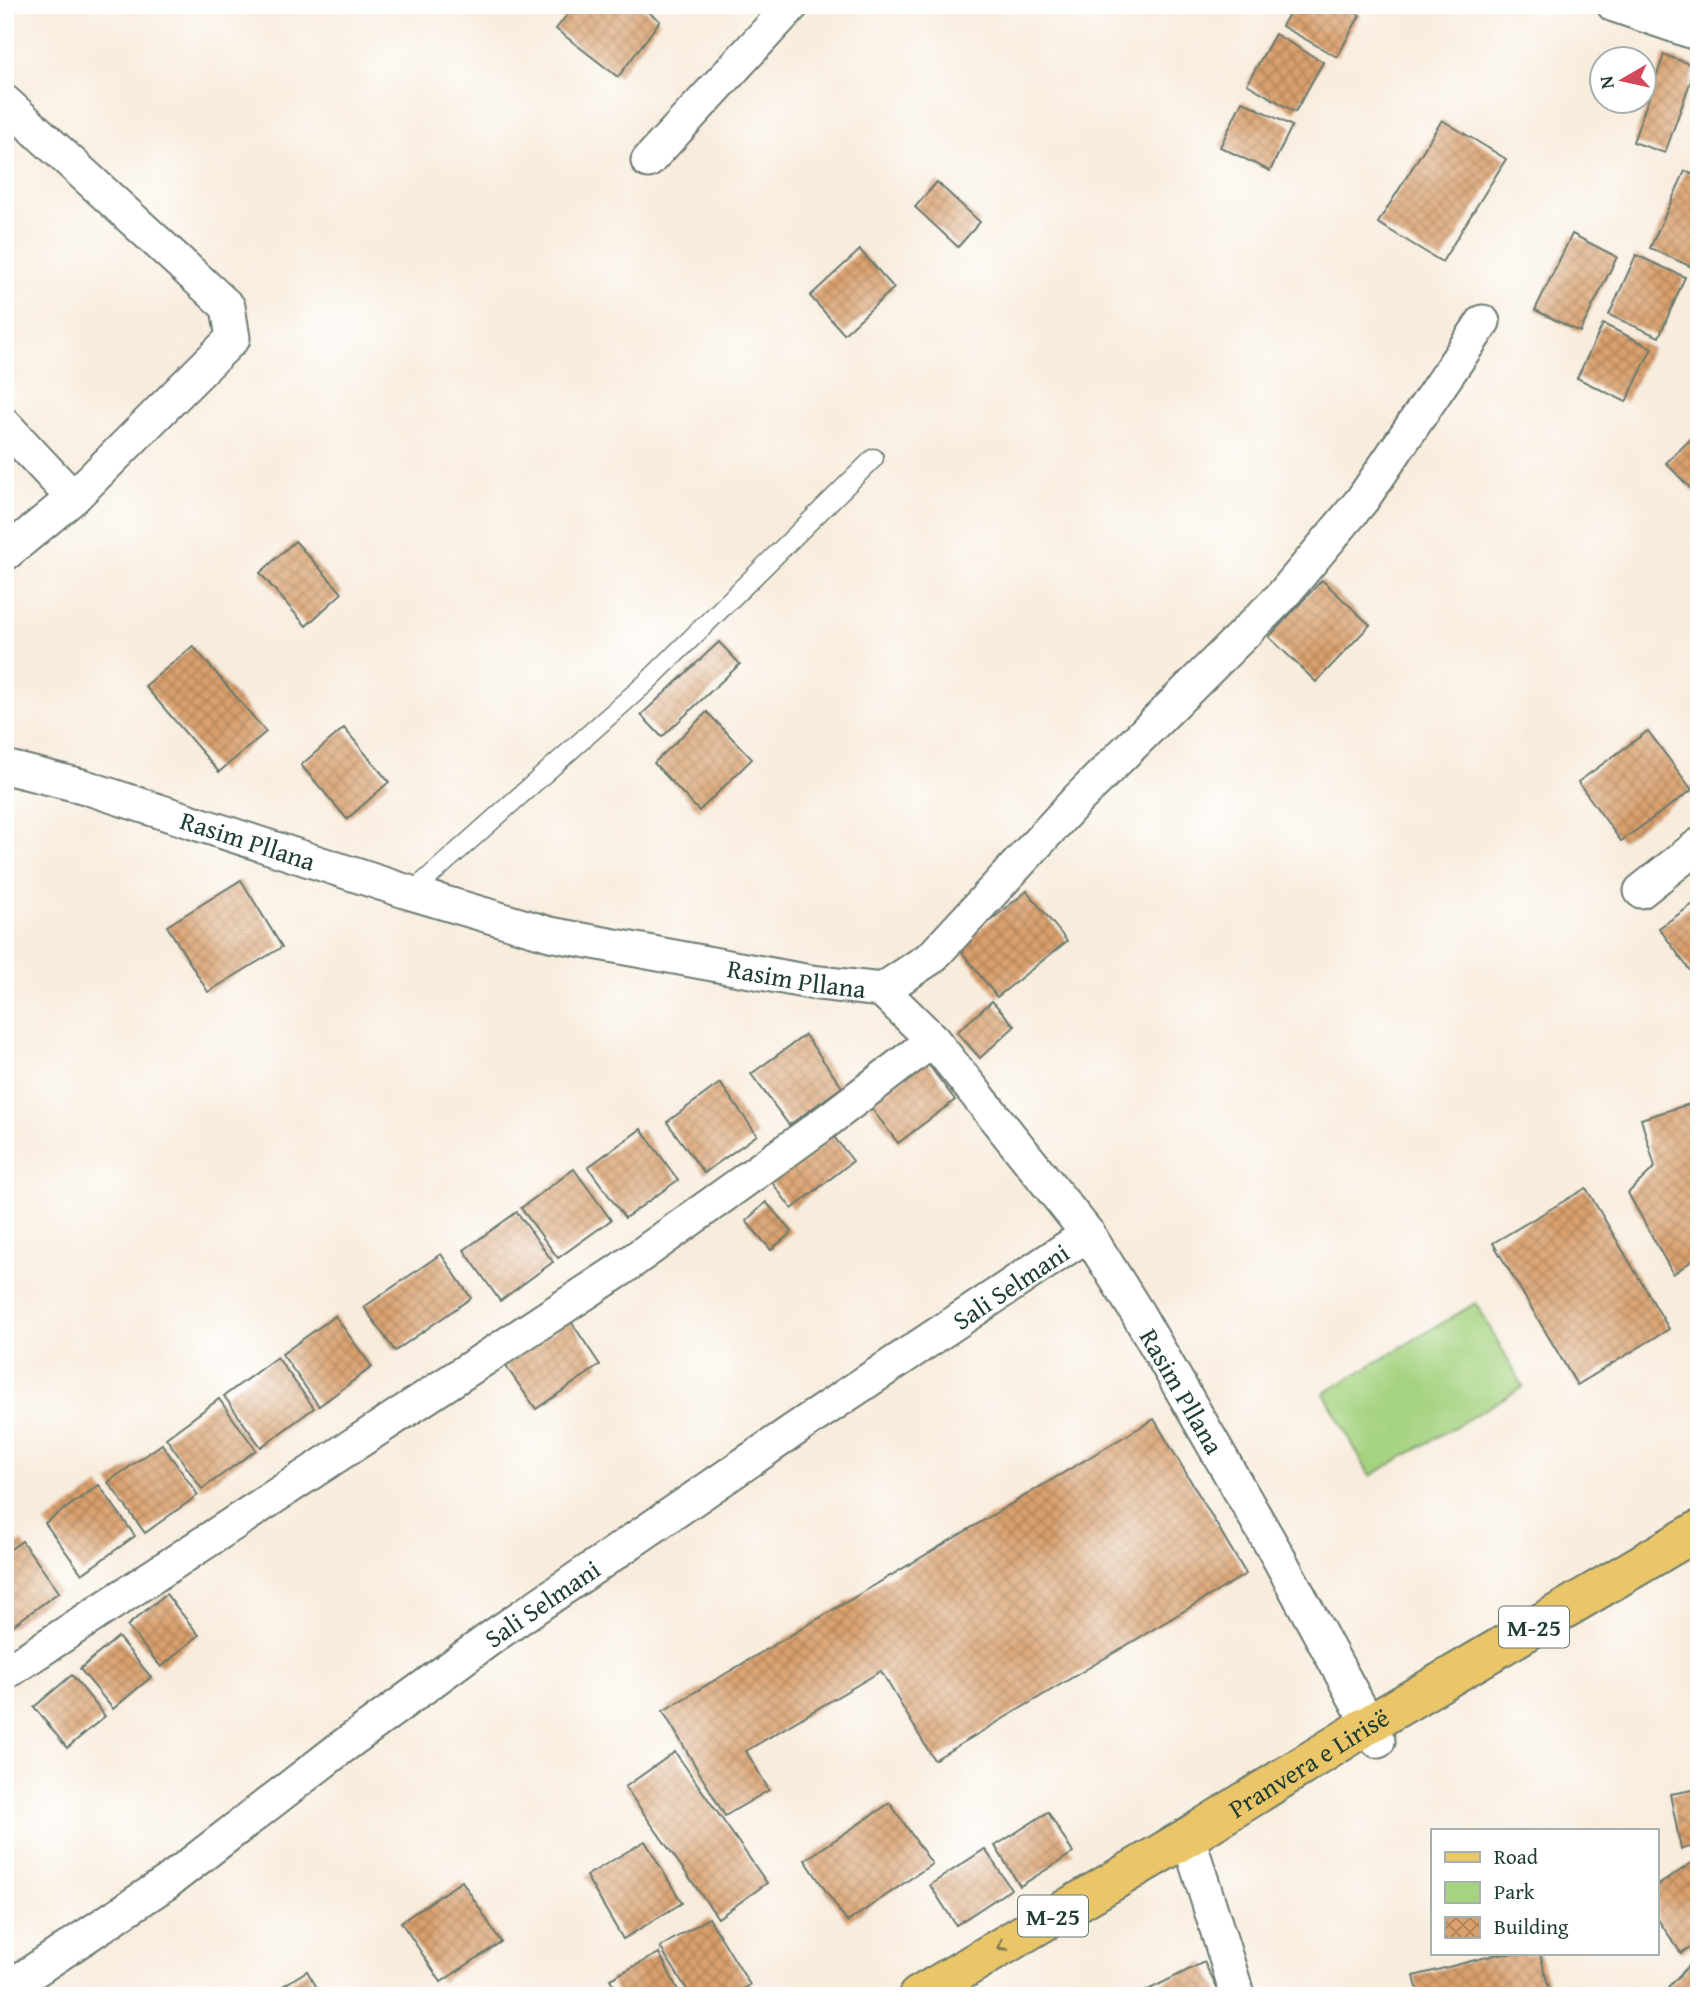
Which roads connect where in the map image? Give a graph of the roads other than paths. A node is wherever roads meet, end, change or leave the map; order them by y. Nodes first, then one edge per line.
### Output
1 (792, 5) edge
2 (1614, 5) edge
3 (1696, 5) edge
4 (1699, 24) edge
5 (1699, 34) edge
6 (5, 103) edge
7 (648, 161) dead end
8 (1483, 322) dead end
9 (5, 425) edge
10 (874, 458) dead end
11 (74, 498) junction
12 (5, 554) edge
13 (5, 767) edge
14 (1699, 845) edge
15 (1641, 891) dead end
16 (411, 893) junction
17 (882, 990) junction
18 (933, 1040) junction
19 (1088, 1234) junction
20 (1699, 1530) edge
21 (1699, 1552) edge
22 (7, 1672) dead end
23 (1373, 1733) junction
24 (1191, 1846) junction
25 (5, 1990) edge
26 (918, 1996) edge
27 (968, 1996) edge
28 (1238, 1996) edge

1 - 7 street
2 - 5 street
3 - 4 lane
6 - 11 street
8 - 17 street
9 - 11 street
10 - 16 lane
11 - 12 street
13 - 16 street, Rasim Pllana
14 - 15 street
16 - 17 street, Rasim Pllana
17 - 18 street, Rasim Pllana
18 - 19 street, Rasim Pllana
18 - 22 street
19 - 23 street, Rasim Pllana
19 - 25 street, Sali Selmani
20 - 23 main road, Pranvera e Lirisë / M-25
21 - 23 main road, Pranvera e Lirisë / M-25
23 - 24 main road, Pranvera e Lirisë / M-25
24 -> 26 main road, Pranvera e Lirisë / M-25
24 - 27 main road, Pranvera e Lirisë
24 - 28 street

